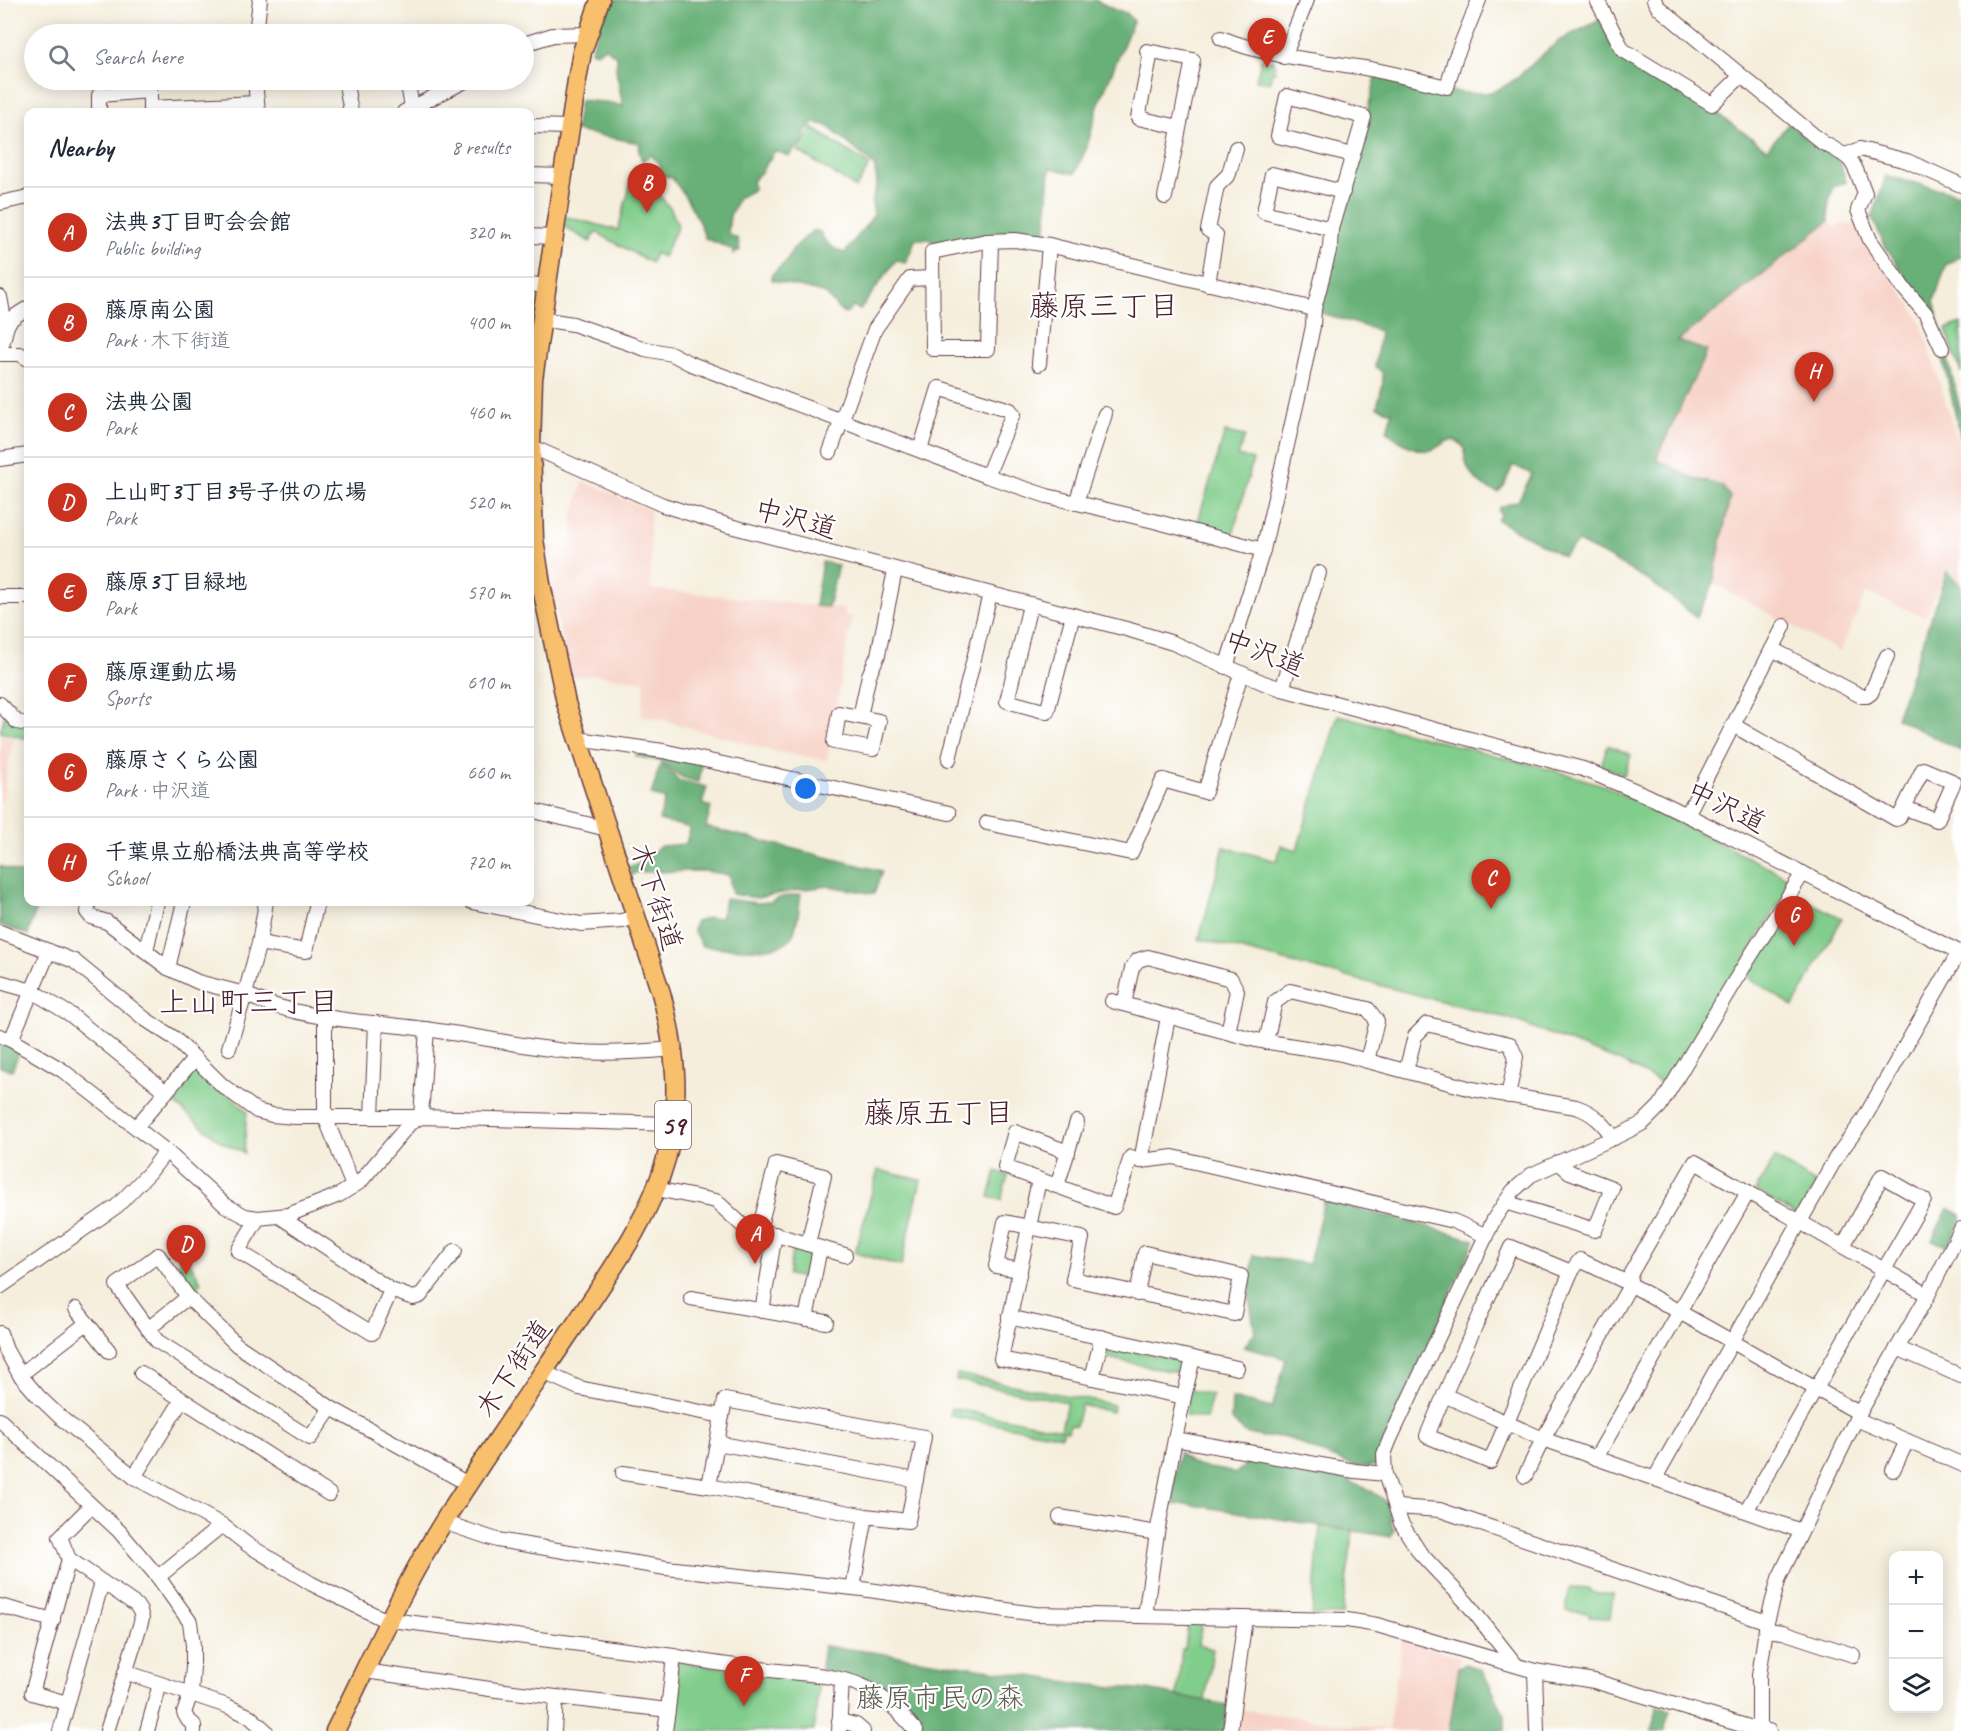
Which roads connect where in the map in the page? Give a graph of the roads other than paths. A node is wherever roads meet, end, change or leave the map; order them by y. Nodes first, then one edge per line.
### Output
1 (260, 0) edge
2 (600, 0) edge
3 (1307, 0) edge
4 (1479, 0) edge
5 (1597, 0) edge
6 (1654, 0) edge
7 (257, 24) edge
8 (588, 34) junction
9 (1221, 38) dead end
10 (534, 41) edge
11 (1284, 57) junction
12 (1741, 76) junction
13 (256, 90) edge
14 (347, 90) dead end
15 (408, 90) edge
16 (447, 90) edge
17 (99, 108) edge
18 (150, 108) edge
19 (257, 108) edge
20 (350, 108) edge
21 (408, 108) edge
22 (412, 108) edge
23 (534, 126) edge
24 (569, 127) junction
25 (1179, 127) junction
26 (1236, 148) dead end
27 (1846, 154) junction
28 (1353, 155) junction
29 (534, 175) edge
30 (562, 176) junction
31 (1961, 184) edge
32 (1343, 192) junction
33 (1165, 197) dead end
34 (24, 198) edge
35 (0, 204) edge
36 (1331, 230) junction
37 (534, 236) edge
38 (553, 237) junction
39 (991, 241) junction
40 (1049, 245) junction
41 (932, 278) junction
42 (1208, 284) junction
43 (537, 285) edge
44 (0, 297) edge
45 (1314, 309) junction
46 (24, 311) edge
47 (540, 319) junction
48 (5, 326) junction
49 (534, 340) edge
50 (1942, 348) dead end
51 (0, 352) edge
52 (24, 356) edge
53 (1039, 364) dead end
54 (1105, 414) dead end
55 (841, 420) junction
56 (534, 448) edge
57 (920, 450) junction
58 (830, 452) dead end
59 (24, 456) edge
60 (0, 459) edge
61 (987, 476) junction
62 (1076, 503) junction
63 (534, 539) edge
64 (1263, 550) junction
65 (895, 570) junction
66 (1319, 573) dead end
67 (535, 584) edge
68 (990, 594) junction
69 (0, 597) edge
70 (24, 597) edge
71 (1030, 605) junction
72 (1073, 615) junction
73 (1784, 626) dead end
74 (1772, 649) junction
75 (1887, 656) dead end
76 (1226, 667) junction
77 (1241, 674) junction
78 (1282, 689) junction
79 (0, 704) edge
80 (860, 717) dead end
81 (24, 723) edge
82 (1733, 724) junction
83 (577, 739) junction
84 (949, 759) dead end
85 (1905, 808) dead end
86 (534, 811) edge
87 (949, 813) dead end
88 (1687, 814) junction
89 (987, 823) dead end
90 (607, 829) junction
91 (1803, 873) junction
92 (89, 906) edge
93 (156, 906) edge
94 (183, 906) edge
95 (265, 906) edge
96 (316, 906) edge
97 (492, 906) edge
98 (635, 917) junction
99 (0, 932) edge
100 (260, 943) junction
101 (50, 951) junction
102 (146, 951) junction
103 (1960, 953) edge
104 (168, 968) junction
105 (0, 982) edge
106 (32, 992) junction
107 (245, 994) junction
108 (325, 1017) junction
109 (1168, 1017) junction
110 (376, 1023) junction
111 (427, 1029) junction
112 (1228, 1032) junction
113 (5, 1038) edge
114 (1266, 1042) junction
115 (229, 1048) dead end
116 (674, 1049) junction
117 (195, 1058) junction
118 (1367, 1061) junction
119 (1406, 1071) junction
120 (166, 1092) junction
121 (1508, 1096) junction
122 (372, 1116) junction
123 (325, 1117) junction
124 (421, 1117) junction
125 (1077, 1122) dead end
126 (673, 1124) junction
127 (136, 1127) junction
128 (1614, 1137) junction
129 (166, 1151) junction
130 (1068, 1152) junction
131 (1141, 1161) junction
132 (1558, 1162) junction
133 (1039, 1180) junction
134 (353, 1186) junction
135 (1057, 1186) junction
136 (656, 1189) junction
137 (1748, 1192) junction
138 (1505, 1202) junction
139 (279, 1216) junction
140 (258, 1218) junction
141 (1800, 1221) junction
142 (1029, 1226) junction
143 (1961, 1229) edge
144 (759, 1230) junction
145 (775, 1234) junction
146 (1486, 1236) junction
147 (814, 1246) junction
148 (1843, 1246) junction
149 (455, 1251) dead end
150 (844, 1255) dead end
151 (1884, 1269) junction
152 (1020, 1270) junction
153 (1571, 1272) junction
154 (1628, 1283) junction
155 (0, 1287) edge
156 (391, 1290) junction
157 (1137, 1294) junction
158 (1928, 1295) junction
159 (188, 1297) junction
160 (691, 1298) dead end
161 (76, 1309) dead end
162 (762, 1311) junction
163 (1680, 1311) junction
164 (1009, 1317) junction
165 (806, 1319) junction
166 (826, 1322) dead end
167 (87, 1323) junction
168 (148, 1329) junction
169 (0, 1333) edge
170 (1102, 1337) junction
171 (1733, 1341) junction
172 (1897, 1348) junction
173 (108, 1351) dead end
174 (1193, 1358) junction
175 (1237, 1368) dead end
176 (543, 1372) junction
177 (141, 1373) dead end
178 (20, 1375) junction
179 (1961, 1376) edge
180 (1092, 1378) junction
181 (1816, 1388) junction
182 (1444, 1395) junction
183 (1184, 1397) junction
184 (182, 1400) junction
185 (331, 1408) junction
186 (722, 1416) junction
187 (1858, 1416) junction
188 (0, 1420) edge
189 (1506, 1423) junction
190 (1175, 1439) junction
191 (1543, 1439) junction
192 (1907, 1441) junction
193 (717, 1443) junction
194 (1596, 1458) junction
195 (1961, 1464) edge
196 (1893, 1470) dead end
197 (623, 1473) dead end
198 (1385, 1474) junction
199 (1525, 1476) dead end
200 (134, 1477) junction
201 (1655, 1478) junction
202 (916, 1480) junction
203 (468, 1484) junction
204 (709, 1486) junction
205 (328, 1494) dead end
206 (91, 1506) junction
207 (1397, 1507) junction
208 (1746, 1511) junction
209 (866, 1516) junction
210 (1060, 1517) dead end
211 (443, 1522) junction
212 (222, 1526) junction
213 (1801, 1531) junction
214 (1157, 1533) junction
215 (69, 1559) junction
216 (158, 1577) junction
217 (102, 1582) junction
218 (853, 1588) junction
219 (0, 1606) edge
220 (1145, 1616) junction
221 (1245, 1618) junction
222 (391, 1619) junction
223 (52, 1620) junction
224 (1767, 1626) junction
225 (1853, 1655) dead end
226 (674, 1656) junction
227 (1516, 1665) junction
228 (365, 1671) junction
229 (1535, 1671) junction
230 (125, 1672) junction
231 (842, 1680) junction
232 (160, 1684) junction
233 (191, 1693) junction
234 (556, 1697) junction
235 (67, 1703) junction
236 (668, 1710) junction
237 (839, 1726) edge
238 (1764, 1730) edge
239 (60, 1731) edge
240 (107, 1731) edge
241 (147, 1731) edge
242 (194, 1731) edge
243 (266, 1731) edge
244 (335, 1731) edge
245 (554, 1731) edge
246 (665, 1731) edge
247 (863, 1731) edge
248 (916, 1731) edge
249 (1230, 1731) edge
250 (1537, 1731) edge

1 - 7 street
2 - 8 main road, 木下街道 / 59
3 - 11 street
4 - 11 street
5 - 12 street
6 - 12 street
8 - 10 street
8 - 24 main road, 木下街道 / 59
9 - 11 street
12 - 27 street
13 - 19 street
14 - 20 street
15 - 21 street
16 - 22 street
17 - 18 street
23 - 24 street
24 - 30 main road, 木下街道 / 59
25 - 25 street
25 - 33 street
26 - 42 street
27 - 31 street
27 - 50 street
28 - 28 street
28 - 32 street
29 - 30 street
30 - 38 main road, 木下街道 / 59
32 - 36 street
32 - 36 street
34 - 35 street
36 - 45 street
37 - 38 street
38 - 43 main road, 木下街道 / 59
39 - 40 street
39 - 41 street
39 - 41 street
40 - 42 street
40 - 53 street
41 - 55 street
42 - 45 street
43 - 47 main road, 木下街道 / 59
44 - 48 street
45 - 64 street
46 - 48 street
47 - 49 main road, 木下街道 / 59
47 - 55 street
48 - 51 street
51 - 52 street
54 - 62 street
55 - 57 street
55 - 58 street
56 - 65 street, 中沢道
57 - 61 street
57 - 61 street
59 - 60 street
61 - 62 street
62 - 64 street
63 - 67 main road, 木下街道 / 59
64 - 76 street
65 - 68 street, 中沢道
65 - 80 street
66 - 78 street
67 - 83 main road, 木下街道 / 59
68 - 71 street, 中沢道
68 - 84 street
69 - 70 street
71 - 72 street, 中沢道
71 - 72 street
72 - 76 street, 中沢道
73 - 74 street
74 - 75 street
74 - 82 street
76 - 77 street, 中沢道
77 - 78 street, 中沢道
77 - 89 street
78 - 88 street, 中沢道
79 - 81 street
82 - 85 street
82 - 88 street
83 - 87 street
83 - 90 main road, 木下街道 / 59
86 - 90 street
88 - 91 street, 中沢道
90 - 98 main road, 木下街道 / 59
91 - 103 street, 中沢道
91 - 128 street
92 - 102 street
93 - 102 street
94 - 104 street
95 - 100 street
96 - 100 street
97 - 98 street
98 - 116 main road, 木下街道 / 59
99 - 101 street
100 - 107 street
101 - 106 street
101 - 117 street
102 - 104 street
103 - 141 street
104 - 107 street
105 - 106 street
106 - 113 street
106 - 120 street
107 - 108 street
107 - 115 street
108 - 110 street
108 - 123 street
109 - 112 street
109 - 112 street
109 - 131 street
110 - 111 street
110 - 122 street
111 - 116 street
111 - 124 street
112 - 114 street
113 - 127 street
114 - 118 street
114 - 118 street
116 - 126 main road, 木下街道 / 59
117 - 120 street
117 - 123 street
118 - 119 street
119 - 121 street
119 - 121 street
120 - 127 street
121 - 128 street
122 - 123 street
122 - 124 street
123 - 134 street
124 - 126 street
124 - 134 street
125 - 130 street
126 - 136 main road, 木下街道 / 59
127 - 129 street
128 - 132 street
129 - 140 street
129 - 155 street
130 - 133 street
130 - 135 street
131 - 135 street
131 - 146 street
132 - 138 street
132 - 138 street
133 - 135 street
133 - 142 street
134 - 139 street
136 - 144 street
136 - 176 main road, 木下街道 / 59
137 - 141 street
137 - 154 street
137 - 163 street
138 - 146 street
139 - 140 street
139 - 156 street
140 - 156 street
141 - 148 street
141 - 171 street
142 - 152 street
142 - 152 street
142 - 157 street
143 - 158 street
144 - 145 street
144 - 147 street
145 - 147 street
145 - 162 street
146 - 198 street
147 - 150 street
147 - 165 street
148 - 151 street
148 - 151 street
149 - 156 street
151 - 158 street
151 - 181 street
152 - 164 street
153 - 154 street
153 - 182 street
153 - 189 street
154 - 163 street
154 - 191 street
157 - 157 street
158 - 172 street
159 - 168 street
159 - 168 street
159 - 185 street
160 - 162 street
161 - 167 street
162 - 165 street
163 - 171 street
163 - 194 street
164 - 170 street
164 - 180 street
165 - 166 street
167 - 173 street
167 - 178 street
168 - 185 street
169 - 178 street
170 - 174 street
170 - 180 street
171 - 181 street
171 - 201 street
172 - 179 street
172 - 187 street
174 - 175 street
174 - 183 street
176 - 186 street
176 - 203 main road, 木下街道 / 59
177 - 184 street
178 - 200 street
180 - 183 street
181 - 187 street
181 - 208 street
182 - 189 street
182 - 189 street
183 - 190 street
184 - 200 street
184 - 205 street
185 - 203 street
186 - 193 street
186 - 202 street
187 - 192 street
187 - 213 street
188 - 206 street
189 - 191 street
190 - 198 street
190 - 214 street
191 - 194 street
191 - 199 street
192 - 195 street
192 - 196 street
193 - 202 street
193 - 204 street
194 - 201 street
197 - 204 street
198 - 207 street
200 - 212 street
201 - 208 street
202 - 209 street
203 - 211 main road, 木下街道 / 59
204 - 209 street
206 - 215 street
206 - 216 street
207 - 224 street
207 - 227 street
208 - 213 street
209 - 218 street
210 - 214 street
211 - 218 street
211 - 222 main road, 木下街道 / 59
212 - 216 street
212 - 222 street
213 - 224 street
214 - 220 street
215 - 217 street
215 - 223 street
216 - 233 street
217 - 230 street
217 - 235 street
218 - 220 street
219 - 223 street
220 - 221 street
221 - 227 street
221 - 249 street
222 - 226 street
222 - 228 main road, 木下街道 / 59
223 - 235 street
224 - 225 street
224 - 238 street
226 - 231 street
226 - 236 street
227 - 229 street
228 - 234 street
228 - 244 main road, 木下街道 / 59
229 - 238 street
229 - 250 street
230 - 232 street
230 - 240 street
231 - 237 street
231 - 248 street
232 - 233 street
232 - 241 street
233 - 242 street
233 - 243 street
234 - 236 street
234 - 245 street
235 - 239 street
236 - 246 street
237 - 247 street

